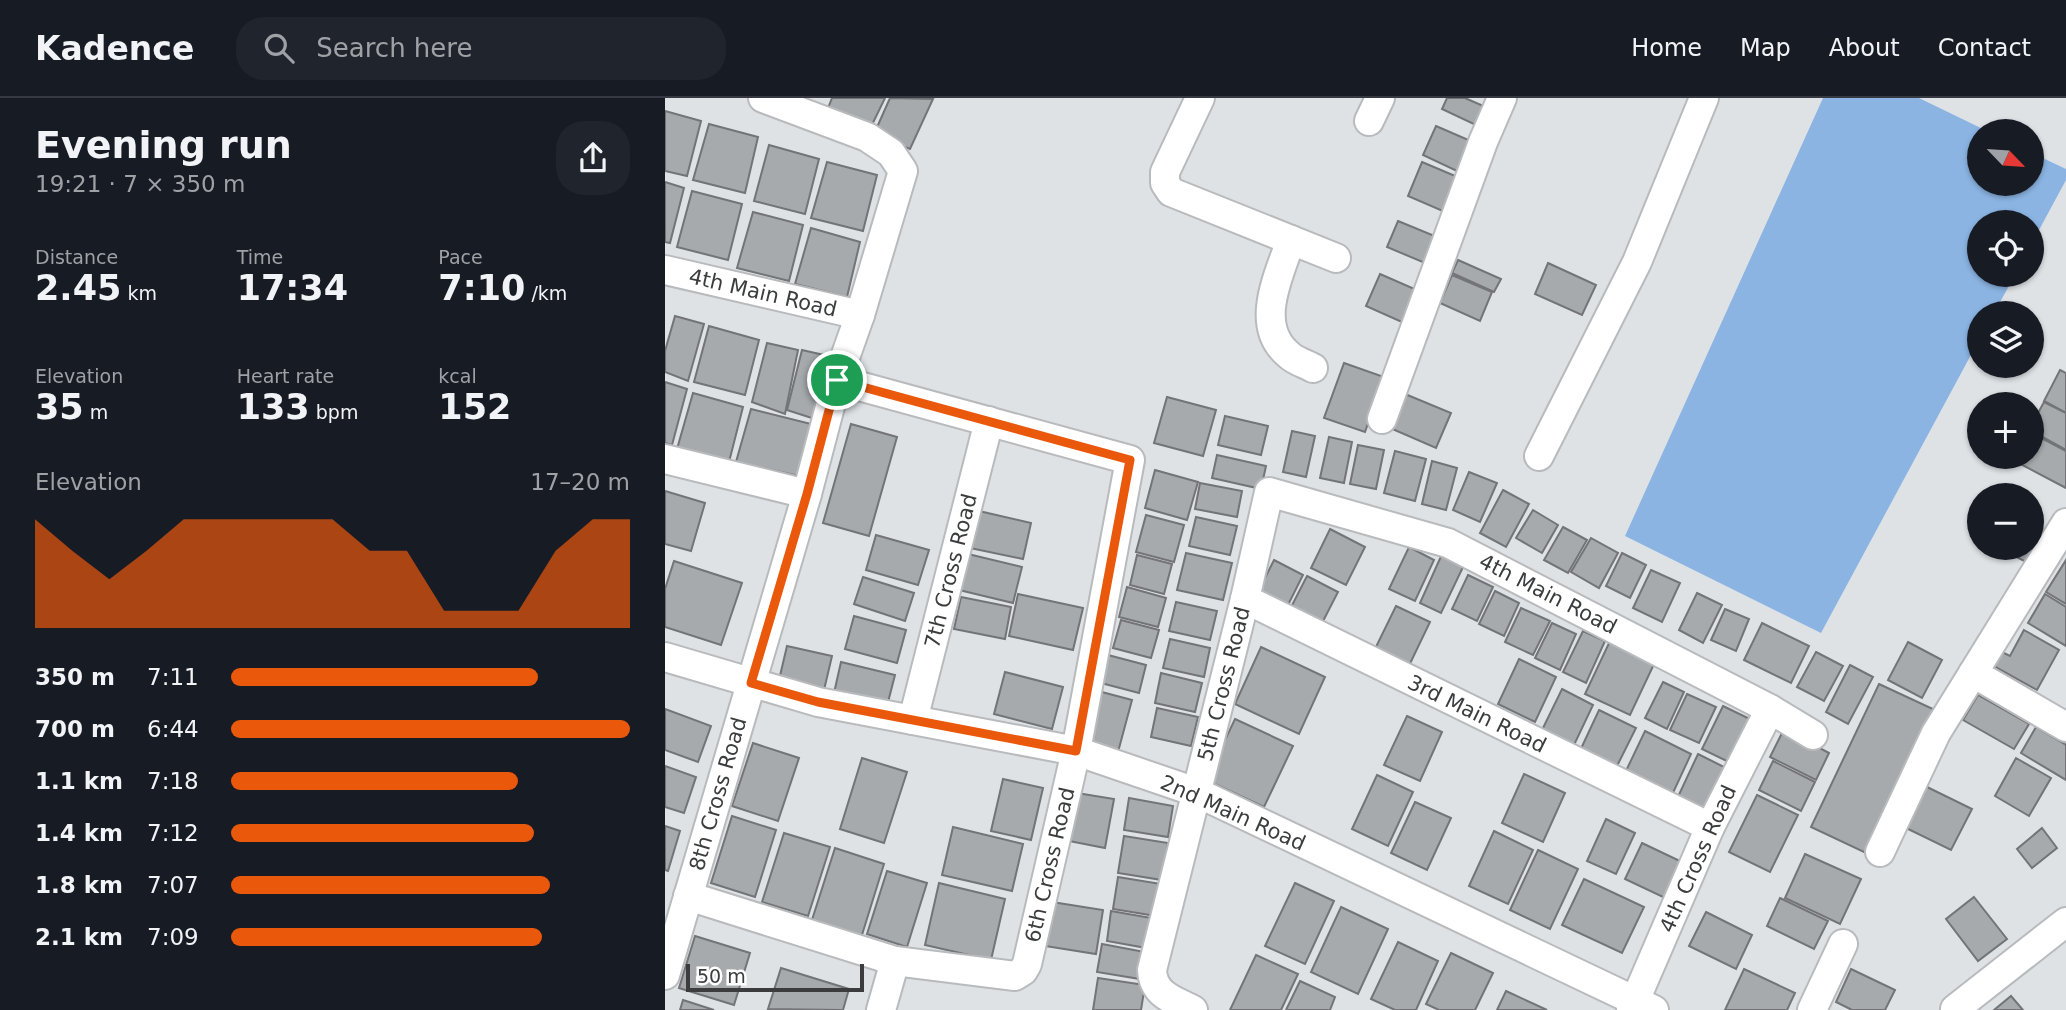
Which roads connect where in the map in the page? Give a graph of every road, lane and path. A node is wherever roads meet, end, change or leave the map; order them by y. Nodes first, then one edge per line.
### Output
1 (763, 98) edge
2 (1200, 98) edge
3 (1502, 98) edge
4 (1704, 98) edge
5 (1291, 240) junction
6 (1336, 258) dead end
7 (665, 270) edge
8 (860, 315) junction
9 (1313, 368) dead end
10 (837, 380) junction
11 (1382, 419) dead end
12 (989, 421) junction
13 (1539, 457) dead end
14 (665, 459) edge
15 (1269, 492) joint
16 (807, 494) junction
17 (2065, 529) edge
18 (1245, 599) junction
19 (665, 657) edge
20 (1973, 673) junction
21 (751, 683) junction
22 (1770, 709) junction
23 (913, 720) junction
24 (2066, 727) edge
25 (1813, 735) dead end
26 (1076, 751) junction
27 (1196, 792) junction
28 (1710, 827) junction
29 (1880, 852) dead end
30 (688, 896) junction
31 (2066, 922) edge
32 (1843, 944) dead end
33 (895, 961) junction
34 (665, 975) edge
35 (1640, 1007) edge
36 (1955, 1009) edge
37 (881, 1010) edge
38 (1193, 1010) edge
39 (1812, 1010) edge

1 - 8 street, 8th Cross Road
2 - 5 street
3 - 11 street
4 - 13 street
5 - 6 street
5 - 9 street
7 - 8 street, 4th Main Road
8 - 10 street, 8th Cross Road
10 - 12 street
10 - 16 street, 8th Cross Road
12 - 23 street, 7th Cross Road
12 - 26 street, 6th Cross Road
14 - 16 street
15 - 18 street, 5th Cross Road
15 - 22 street, 4th Main Road
16 - 21 street, 8th Cross Road
17 - 20 street
18 - 27 street, 5th Cross Road
18 - 28 street, 3rd Main Road
19 - 21 street, 2nd Main Road
20 - 24 street
20 - 29 street
21 - 23 street, 2nd Main Road
21 - 30 street, 8th Cross Road
22 - 25 street, 4th Main Road
22 - 28 street, 4th Cross Road
23 - 26 street, 2nd Main Road
26 - 27 street, 2nd Main Road
26 - 33 street, 6th Cross Road
27 - 35 street, 2nd Main Road
27 - 38 street, 5th Cross Road
28 - 35 street, 4th Cross Road
30 - 33 street
30 - 34 street, 8th Cross Road
31 - 36 street
32 - 39 street
33 - 37 street

